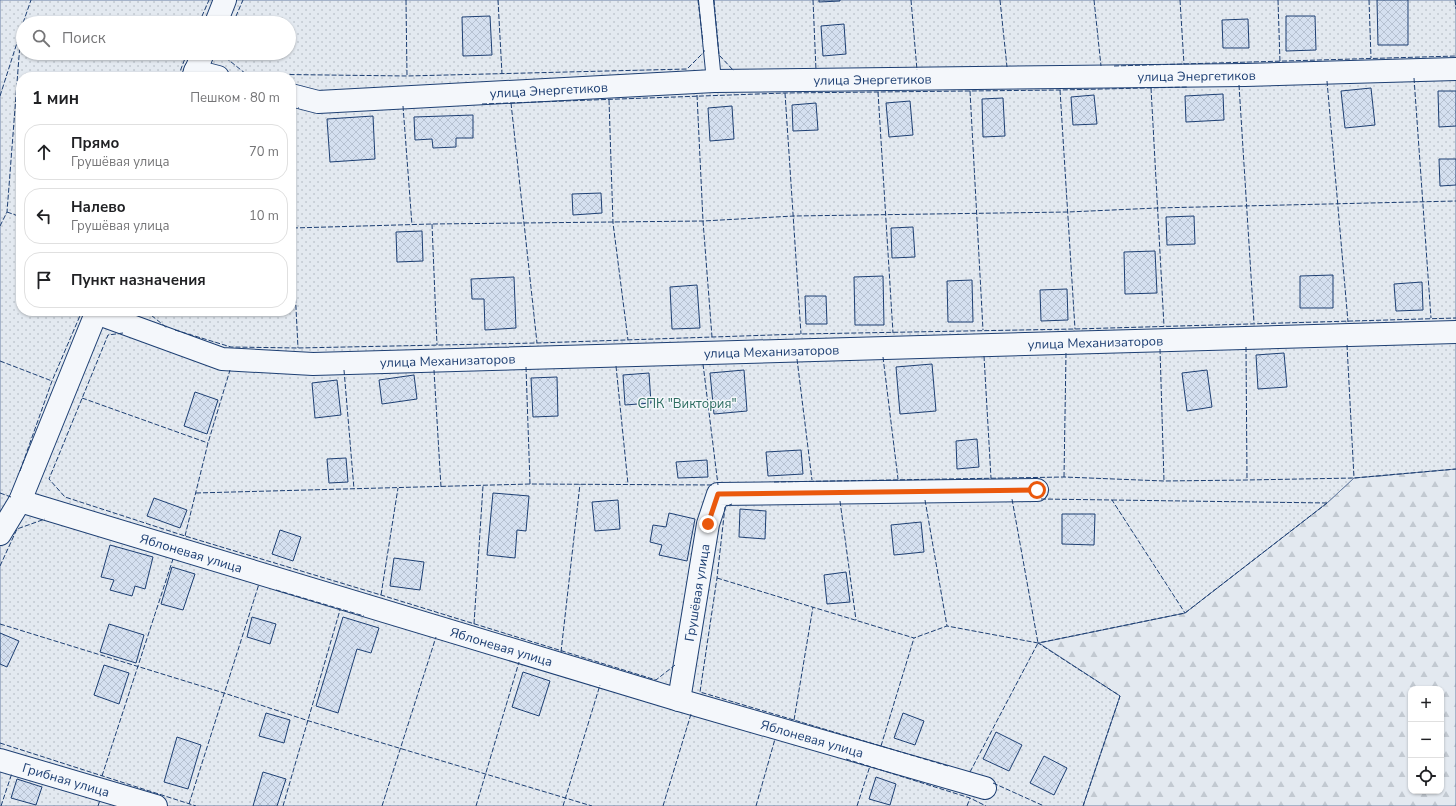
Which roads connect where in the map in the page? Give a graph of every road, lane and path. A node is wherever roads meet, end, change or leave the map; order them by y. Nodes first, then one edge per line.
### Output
1 (225, 0) edge
2 (706, 0) edge
3 (219, 16) edge
4 (197, 67) edge
5 (1456, 69) edge
6 (208, 72) edge
7 (714, 81) junction
8 (296, 96) edge
9 (95, 316) edge
10 (108, 316) edge
11 (1456, 332) edge
12 (1037, 490) dead end
13 (20, 501) junction
14 (0, 534) edge
15 (679, 700) junction
16 (0, 760) edge
17 (985, 788) dead end
18 (156, 806) edge

1 - 3 street
2 - 7 lane
4 - 6 street
5 - 7 street, улица Энергетиков
7 - 8 street, улица Энергетиков
9 - 13 street
10 - 11 street, улица Механизаторов
12 - 15 street, Грушёвая улица
13 - 14 street
13 - 15 street, Яблоневая улица
15 - 17 street, Яблоневая улица
16 - 18 street, Грибная улица

